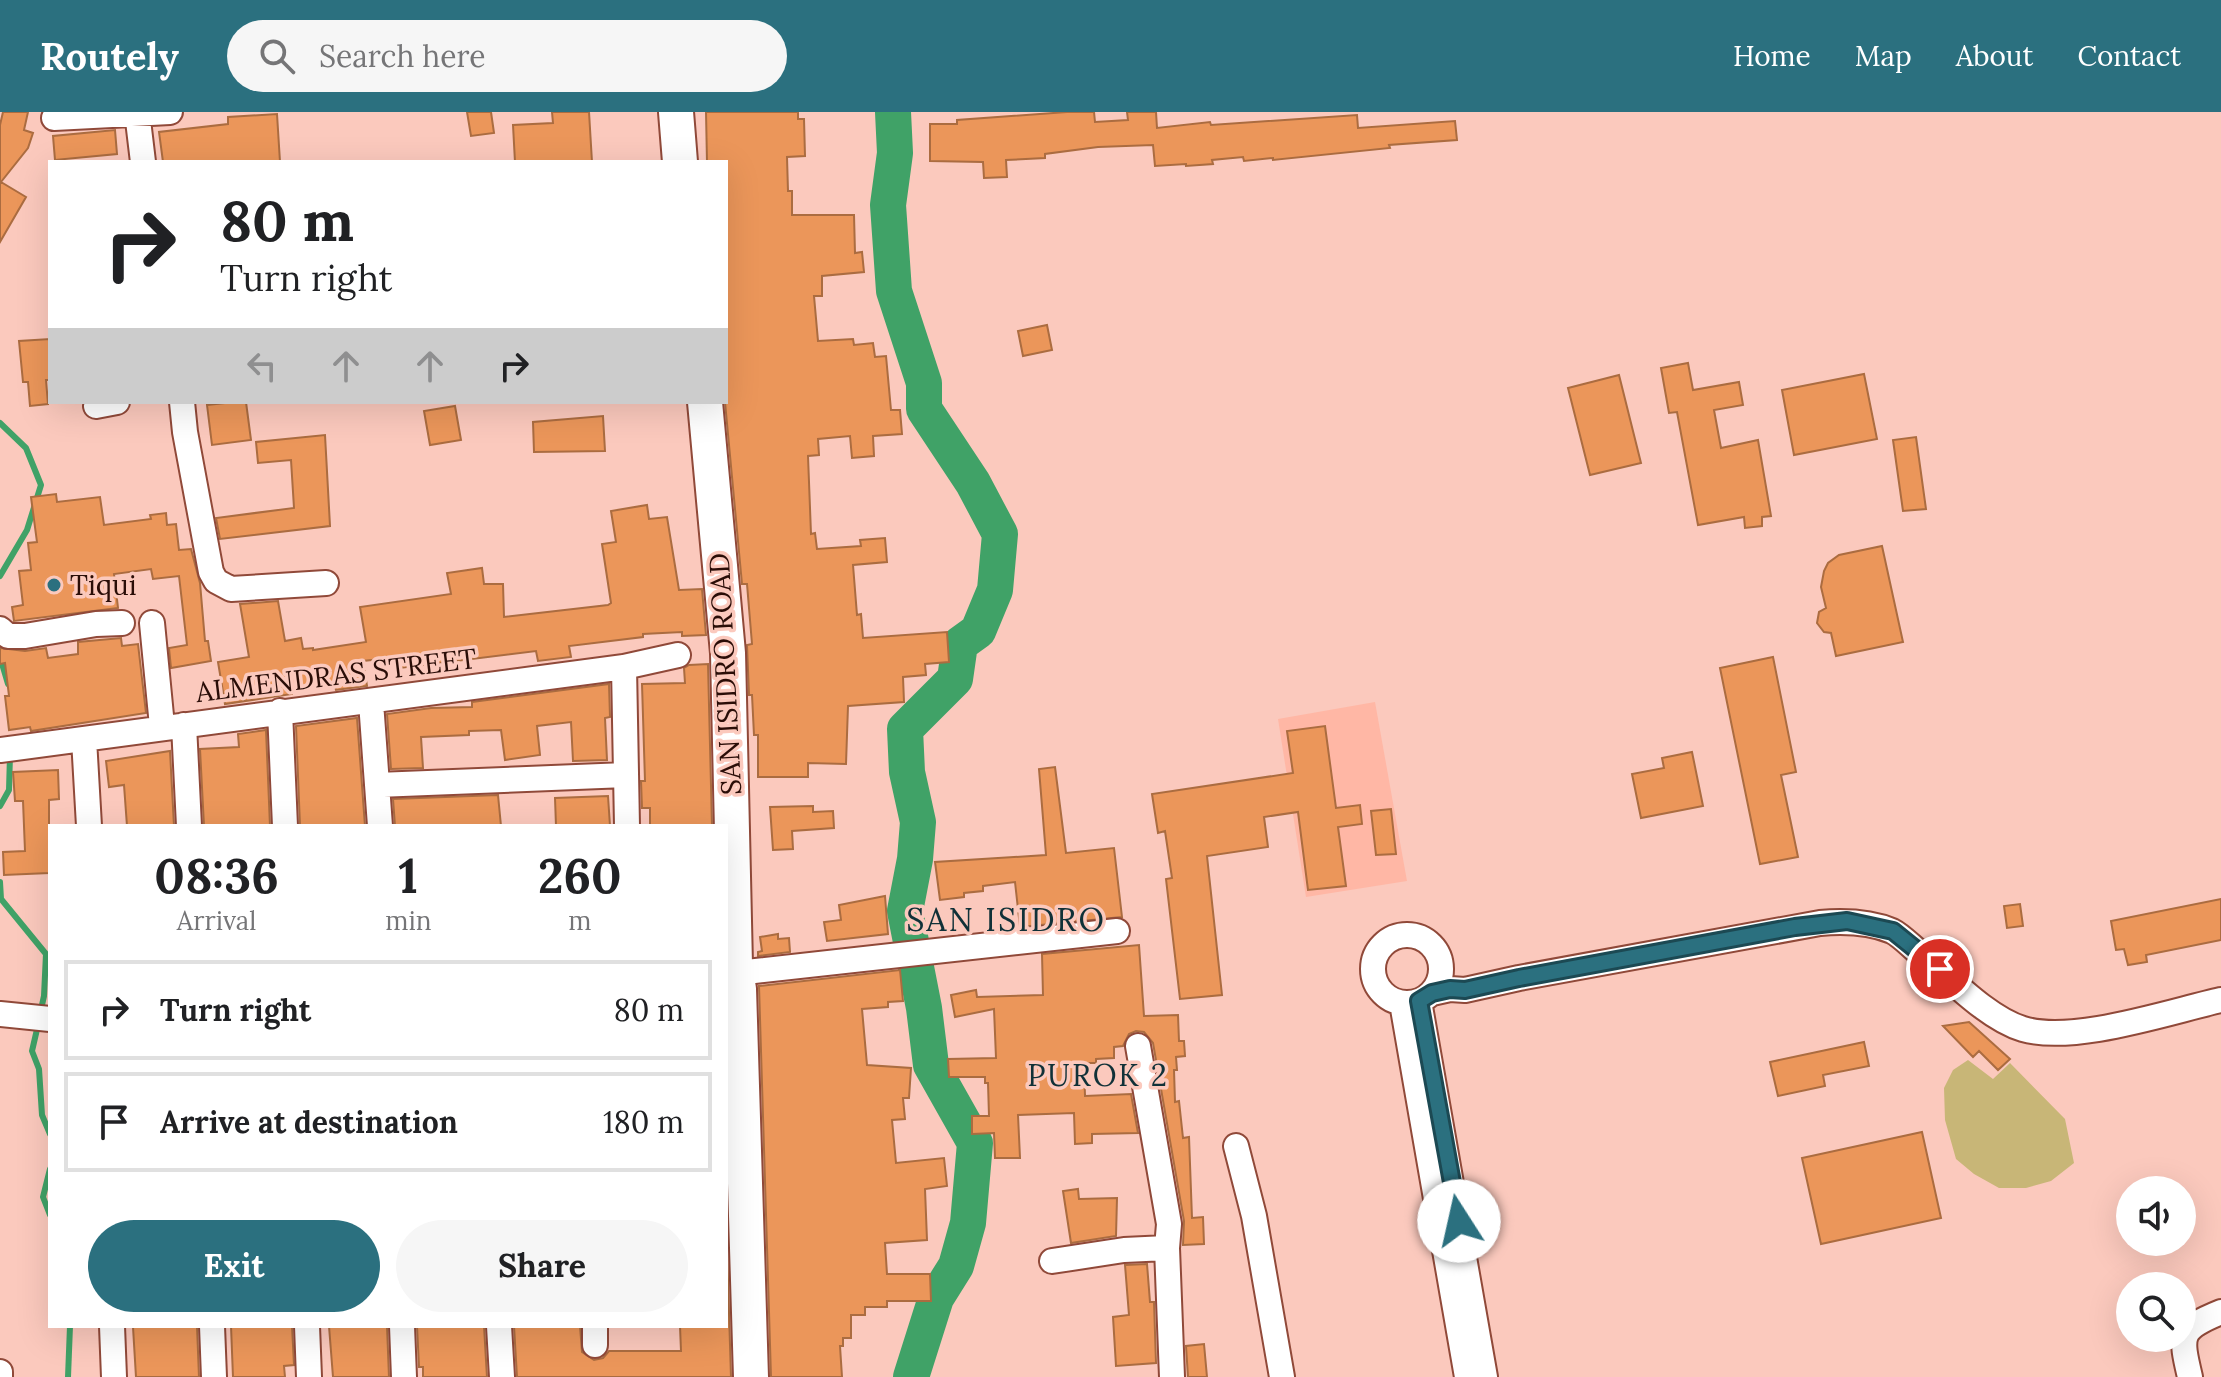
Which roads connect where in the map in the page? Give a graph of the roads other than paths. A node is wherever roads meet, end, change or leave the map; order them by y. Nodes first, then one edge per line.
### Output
1 (170, 112) edge
2 (676, 112) edge
3 (137, 114) edge
4 (54, 118) dead end
5 (143, 160) edge
6 (680, 160) edge
7 (182, 404) edge
8 (705, 404) edge
9 (326, 583) dead end
10 (122, 623) dead end
11 (152, 623) dead end
12 (0, 629) edge
13 (678, 655) dead end
14 (624, 667) junction
15 (371, 702) junction
16 (280, 711) junction
17 (173, 726) junction
18 (84, 739) junction
19 (10, 748) edge
20 (626, 775) junction
21 (377, 785) junction
22 (89, 824) edge
23 (189, 824) edge
24 (285, 824) edge
25 (380, 824) edge
26 (627, 824) edge
27 (1117, 931) dead end
28 (737, 973) junction
29 (1417, 999) junction
30 (2221, 1000) edge
31 (9, 1015) edge
32 (48, 1019) edge
33 (1138, 1046) dead end
34 (1236, 1146) dead end
35 (1167, 1248) junction
36 (1052, 1261) dead end
37 (2221, 1312) edge
38 (112, 1328) edge
39 (212, 1328) edge
40 (307, 1328) edge
41 (402, 1328) edge
42 (499, 1328) edge
43 (114, 1377) edge
44 (214, 1377) edge
45 (309, 1377) edge
46 (404, 1377) edge
47 (502, 1377) edge
48 (751, 1377) edge
49 (1172, 1377) edge
50 (1282, 1377) edge
51 (1467, 1377) edge
52 (1485, 1377) edge
53 (2190, 1377) edge

1 - 3 street
2 - 6 main road
3 - 4 street
3 - 5 street
7 - 9 street
8 - 28 main road, SAN ISIDRO ROAD
10 - 12 street
11 - 17 street
13 - 14 street, ALMENDRAS STREET
14 - 15 street, ALMENDRAS STREET
14 - 20 street
15 - 16 street, ALMENDRAS STREET
15 - 21 street
16 - 17 street, ALMENDRAS STREET
16 - 24 street
17 - 18 street, ALMENDRAS STREET
17 - 23 street
18 - 19 street, ALMENDRAS STREET
18 - 22 street
20 - 21 street
20 - 26 street
21 - 25 street
27 - 28 street
28 - 48 main road, SAN ISIDRO ROAD
29 - 30 street
29 - 51 street
29 - 52 street
31 - 32 street
33 - 35 street
34 - 50 street
35 - 36 street
35 - 49 street
37 - 53 street
38 - 43 street
39 - 44 street
40 - 45 street
41 - 46 street
42 - 47 street

